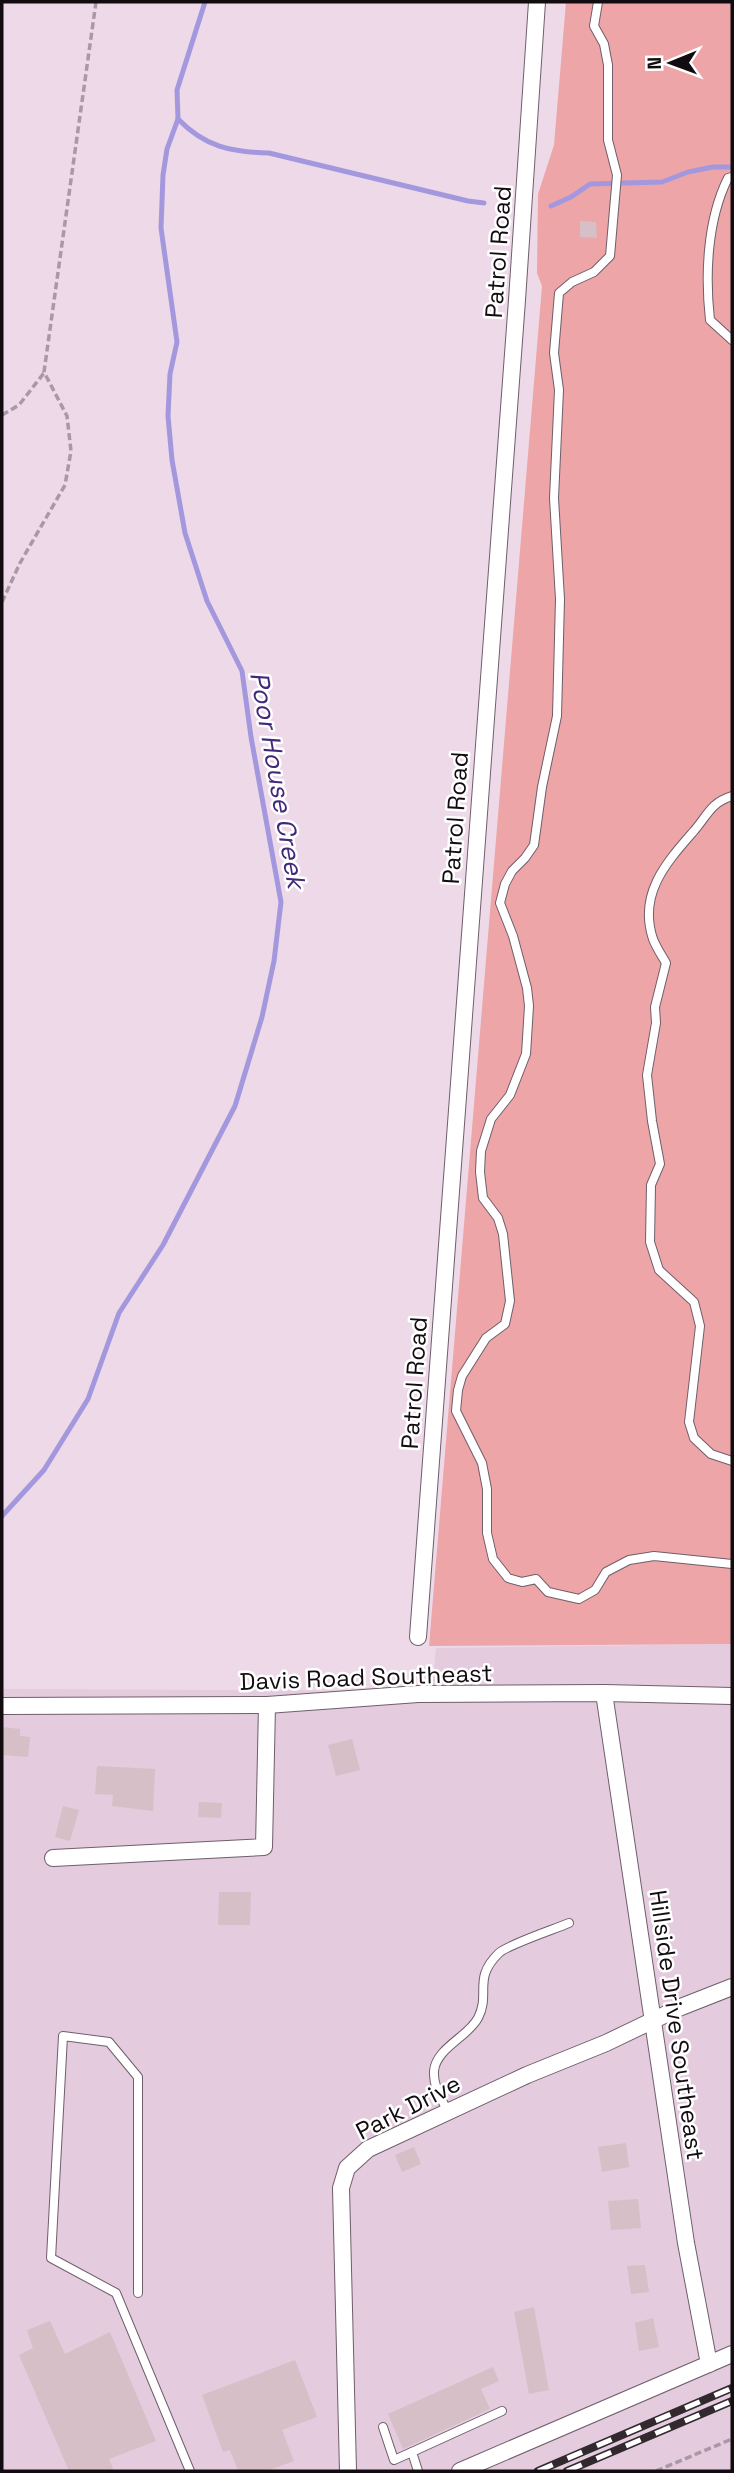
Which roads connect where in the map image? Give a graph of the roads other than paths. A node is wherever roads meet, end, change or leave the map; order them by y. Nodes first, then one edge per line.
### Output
1 (537, 2) edge
2 (598, 2) edge
3 (732, 177) edge
4 (732, 340) edge
5 (732, 796) edge
6 (732, 1461) edge
7 (732, 1564) edge
8 (418, 1637) dead end
9 (604, 1693) junction
10 (732, 1696) edge
11 (267, 1705) junction
12 (2, 1706) edge
13 (54, 1858) dead end
14 (569, 1923) dead end
15 (732, 1987) edge
16 (654, 2020) junction
17 (448, 2112) junction
18 (138, 2293) dead end
19 (732, 2354) edge
20 (709, 2364) junction
21 (502, 2411) dead end
22 (383, 2427) dead end
23 (412, 2452) junction
24 (190, 2471) edge
25 (348, 2471) edge
26 (418, 2471) edge
27 (460, 2471) edge

1 - 8 street, Patrol Road
2 - 7 lane
3 - 4 lane
5 - 6 lane
9 - 10 street, Davis Road Southeast
9 - 11 street, Davis Road Southeast
9 - 16 street, Hillside Drive Southeast
11 - 12 street, Davis Road Southeast
11 - 13 street
14 - 17 lane
15 - 16 street, Park Drive
16 - 17 street, Park Drive
16 - 20 street, Hillside Drive Southeast
17 - 25 street, Park Drive
18 - 24 lane
19 - 20 street
20 - 27 street
21 - 23 lane
22 - 23 lane
23 - 26 lane

